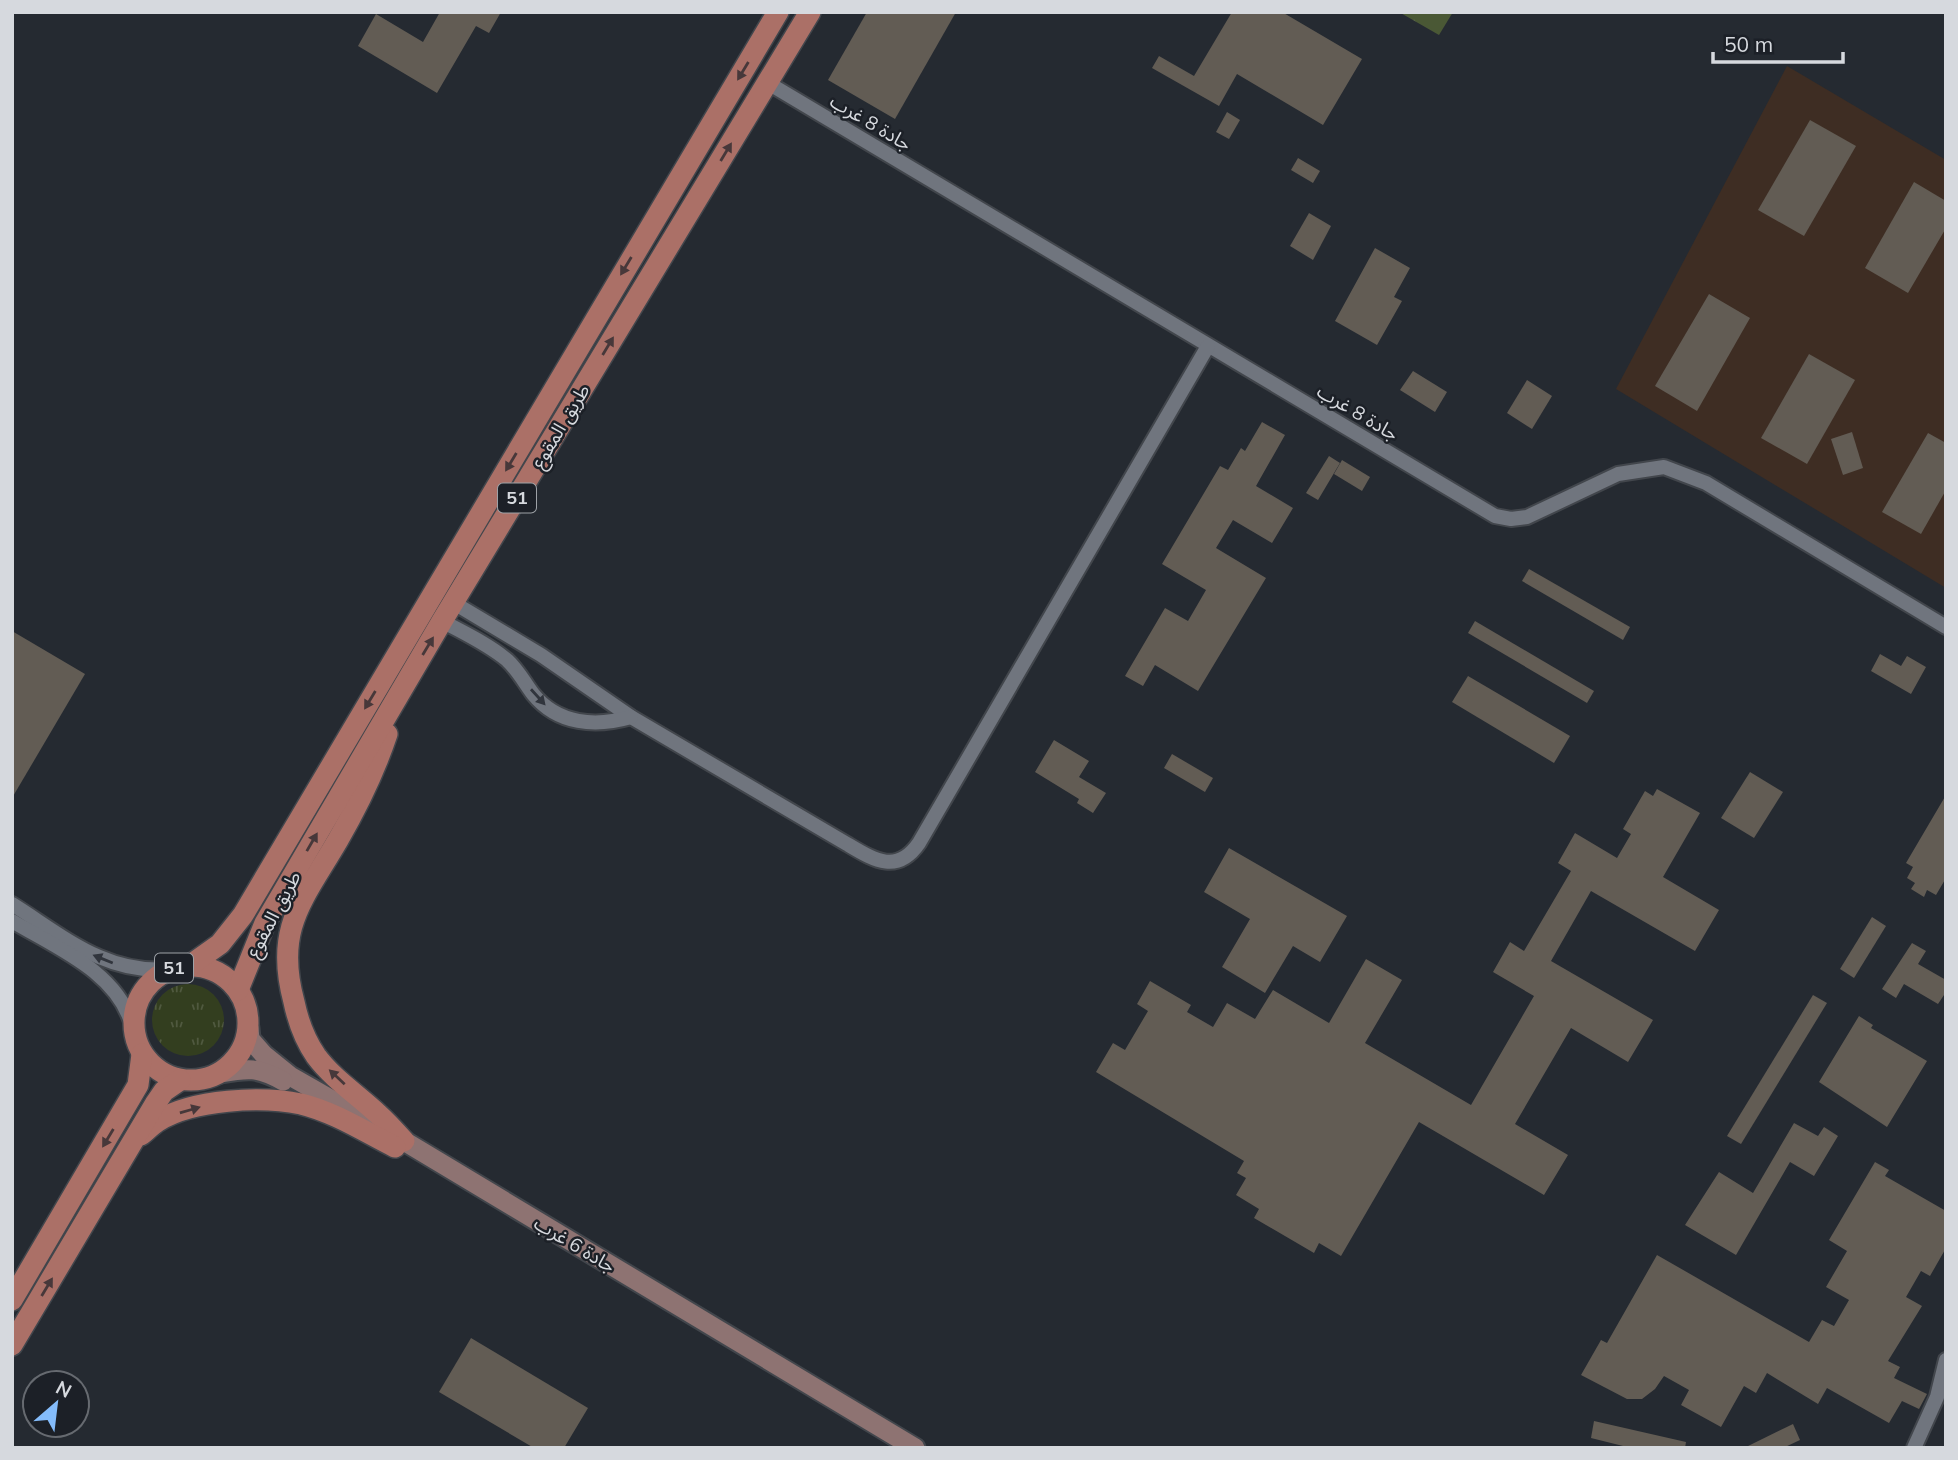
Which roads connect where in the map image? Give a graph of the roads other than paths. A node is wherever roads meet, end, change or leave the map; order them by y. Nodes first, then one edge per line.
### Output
1 (778, 12) edge
2 (810, 12) edge
3 (768, 83) junction
4 (1208, 346) junction
5 (454, 603) junction
6 (442, 621) junction
7 (1946, 627) edge
8 (390, 710) junction
9 (631, 717) junction
10 (12, 904) edge
11 (12, 922) edge
12 (179, 967) junction
13 (239, 990) junction
14 (132, 1026) junction
15 (249, 1028) junction
16 (142, 1054) junction
17 (221, 1073) junction
18 (180, 1080) junction
19 (132, 1143) junction
20 (400, 1144) junction
21 (12, 1300) edge
22 (12, 1345) edge
23 (1946, 1360) edge
24 (892, 1448) edge
25 (915, 1448) edge
26 (1913, 1448) edge

1 -> 12 main road, طريق المقوع / 51
2 - 3 main road, طريق المقوع / 51
3 - 4 street, جادة 8 غرب
5 -> 3 main road, طريق المقوع / 51
4 - 7 street, جادة 8 غرب
4 - 9 street
5 - 6 main road, طريق المقوع / 51
5 - 9 street
8 -> 6 main road, طريق المقوع / 51
6 -> 9 street
13 -> 8 main road, طريق المقوع / 51
20 -> 8 main road
12 -> 10 street
11 - 14 street
12 - 13 main road, 51
12 - 14 main road, 51
13 - 15 main road
14 - 16 main road
15 - 17 main road
15 - 20 main road, جادة 6 غرب
16 - 18 main road
16 -> 21 main road
17 - 18 main road
17 - 20 main road, جادة 6 غرب
18 - 19 main road
19 -> 20 main road
22 -> 19 main road
20 - 24 main road, جادة 6 غرب
20 - 25 main road, جادة 6 غرب
23 - 26 street

